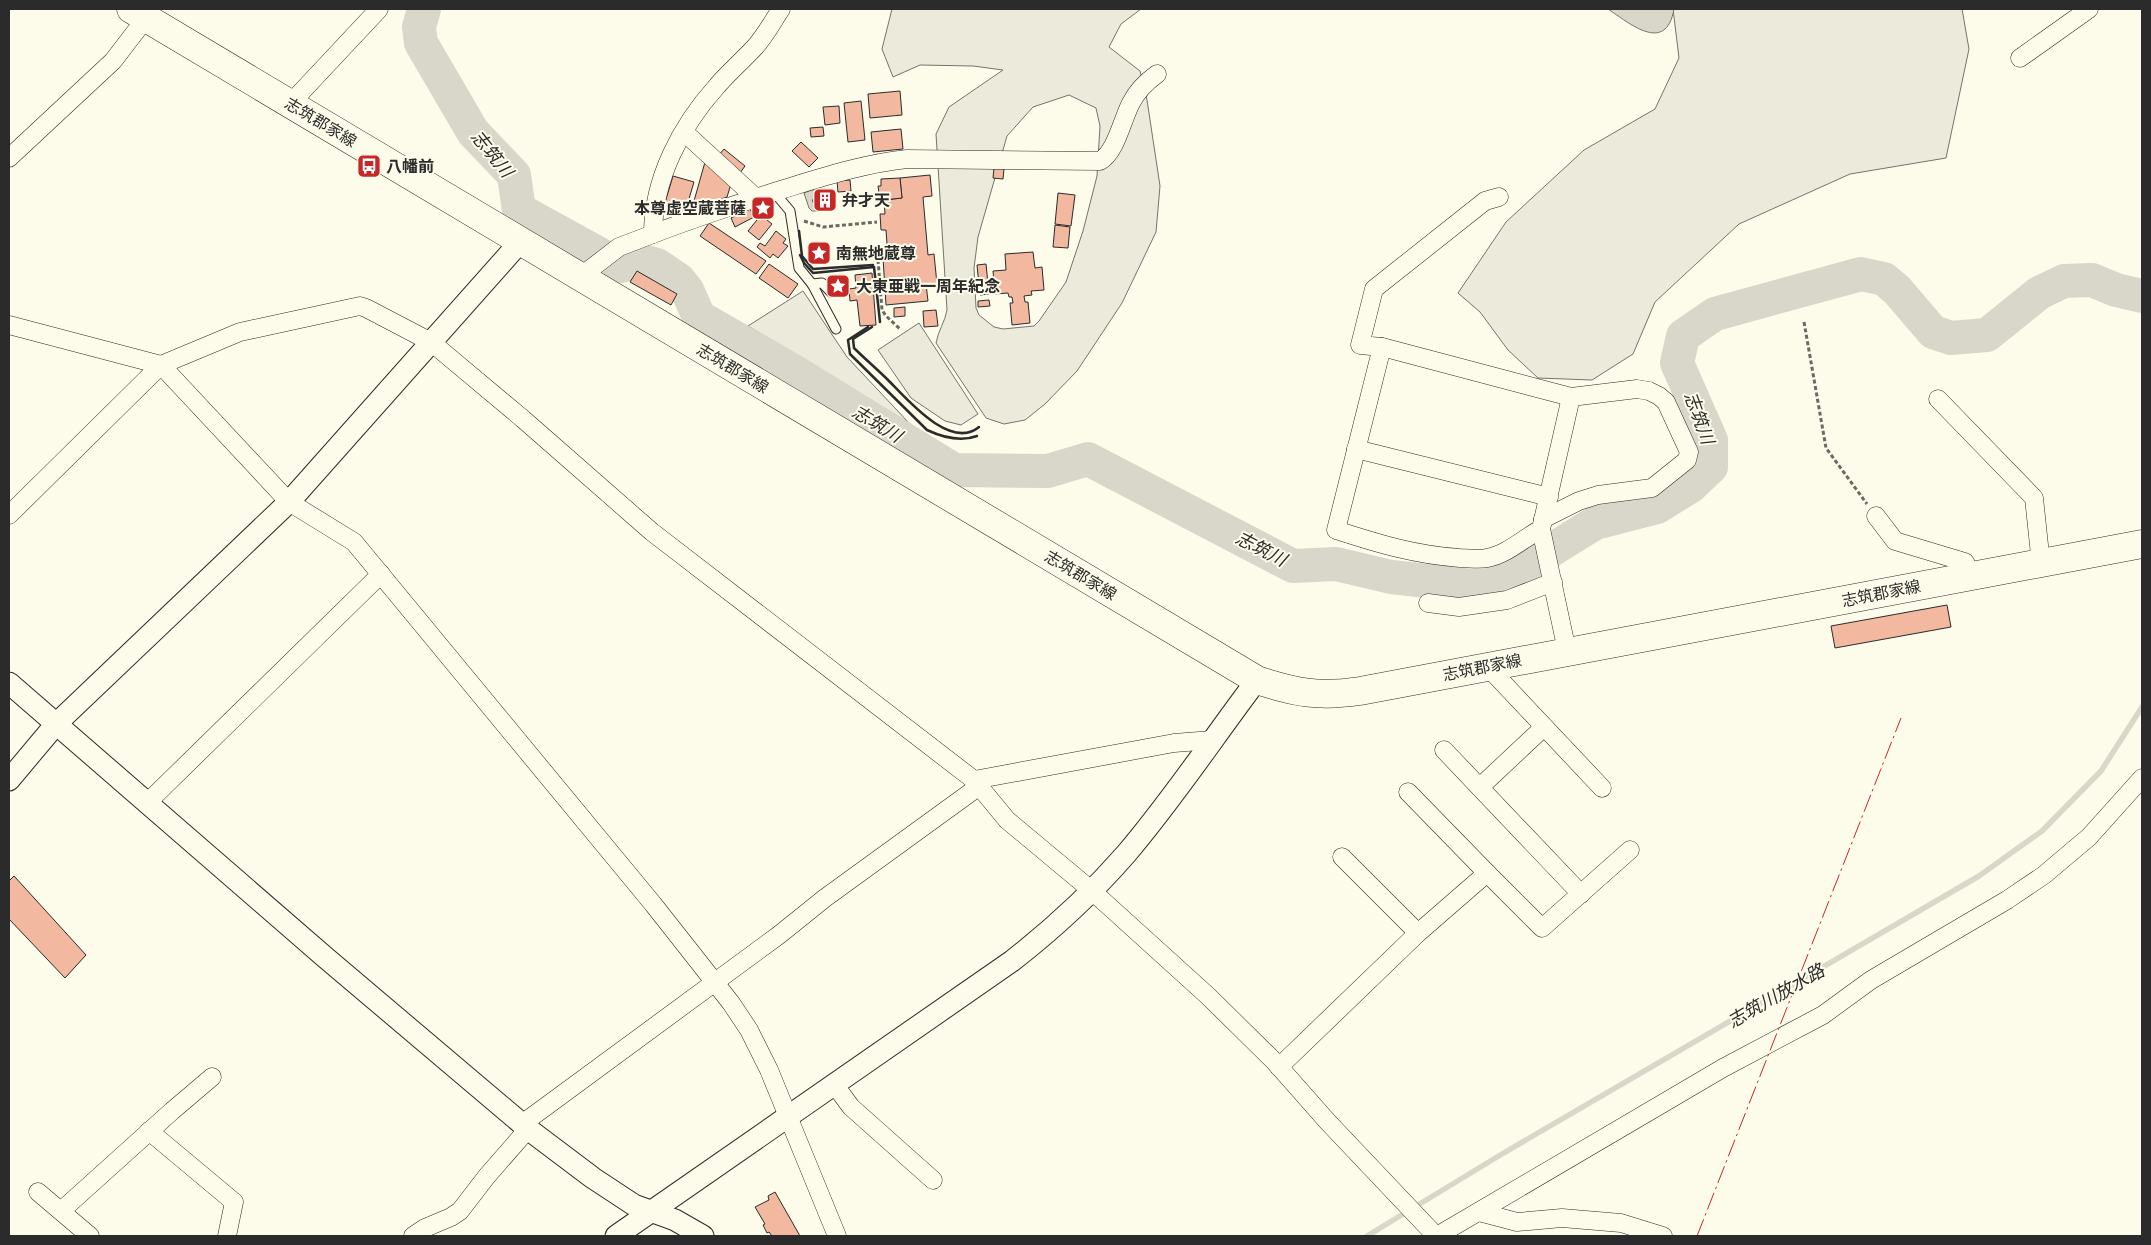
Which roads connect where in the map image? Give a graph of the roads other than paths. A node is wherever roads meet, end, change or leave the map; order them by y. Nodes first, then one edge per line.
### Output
1 (379, 9) edge
2 (781, 9) edge
3 (2089, 9) edge
4 (138, 13) edge
5 (2020, 58) dead end
6 (1157, 74) dead end
7 (290, 104) junction
8 (684, 132) junction
9 (9, 158) edge
10 (774, 192) junction
11 (1499, 197) dead end
12 (756, 198) junction
13 (653, 234) junction
14 (521, 241) junction
15 (586, 271) junction
16 (812, 284) junction
17 (831, 292) dead end
18 (9, 325) edge
19 (836, 329) dead end
20 (431, 342) junction
21 (1382, 347) junction
22 (161, 365) junction
23 (1571, 397) junction
24 (1938, 399) dead end
25 (1356, 448) junction
26 (1548, 497) junction
27 (288, 502) junction
28 (9, 515) edge
29 (1876, 516) road end
30 (1543, 529) junction
31 (2142, 544) edge
32 (2041, 564) junction
33 (381, 574) junction
34 (1552, 575) junction
35 (1972, 576) junction
36 (1428, 603) dead end
37 (1567, 651) junction
38 (1487, 666) junction
39 (1257, 680) junction
40 (9, 683) edge
41 (56, 724) junction
42 (1544, 727) junction
43 (1212, 740) junction
44 (1444, 750) dead end
45 (2142, 778) edge
46 (9, 780) edge
47 (976, 783) junction
48 (1480, 787) junction
49 (1602, 788) dead end
50 (1408, 792) dead end
51 (147, 803) junction
52 (1630, 850) dead end
53 (1342, 857) dead end
54 (1487, 873) junction
55 (1090, 890) junction
56 (1581, 894) junction
57 (1418, 933) junction
58 (714, 981) junction
59 (1279, 1067) junction
60 (212, 1077) dead end
61 (834, 1084) junction
62 (789, 1115) junction
63 (525, 1126) junction
64 (149, 1131) junction
65 (934, 1180) dead end
66 (38, 1192) dead end
67 (61, 1211) junction
68 (650, 1212) junction
69 (1479, 1212) junction
70 (90, 1236) edge
71 (227, 1236) edge
72 (413, 1236) edge
73 (616, 1236) edge
74 (703, 1236) edge
75 (837, 1236) edge
76 (1437, 1236) edge
77 (1663, 1236) edge

1 - 7 street
2 - 8 street
3 - 5 street
4 - 7 main road, 志筑郡家線
4 - 9 street
6 - 10 street
7 - 14 main road, 志筑郡家線
8 - 12 street
8 - 13 street
10 - 12 street
10 - 16 lane
11 - 21 street
12 - 13 street
13 - 15 street
14 - 15 main road, 志筑郡家線
14 - 20 street
15 - 39 main road, 志筑郡家線
16 - 17 lane
16 - 19 lane
18 - 22 street
20 - 22 street
20 - 27 street
20 - 47 street
21 - 23 street
21 - 25 street
22 - 27 street
22 - 28 street
23 - 26 street
23 - 30 street
24 - 32 street
25 - 26 street
25 - 30 street
26 - 30 street
27 - 33 street
27 - 41 street
29 - 35 street
30 - 34 street
31 - 32 main road, 志筑郡家線
32 - 35 main road, 志筑郡家線
33 - 51 street
33 - 58 street
34 - 36 street
34 - 37 street
35 - 37 main road, 志筑郡家線
37 - 38 main road, 志筑郡家線
38 - 39 main road, 志筑郡家線
38 - 42 street
39 - 43 street
40 - 41 street
41 - 46 street
41 - 51 street
42 - 48 street
42 - 49 street
43 - 47 street
43 - 55 street
44 - 48 street
45 - 69 street
47 - 55 street
47 - 58 street
48 - 56 street
50 - 54 street
51 - 63 street
52 - 56 street
53 - 57 street
54 - 56 street
54 - 57 street
55 - 59 street
55 - 61 street
57 - 59 street
58 - 62 street
58 - 63 street
59 - 76 street
60 - 64 street
61 - 62 street
61 - 65 street
62 - 68 street
62 - 75 street
63 - 68 street
63 - 72 street
64 - 67 street
64 - 71 street
66 - 67 street
67 - 70 street
68 - 73 street
68 - 74 street
69 - 76 street
69 - 77 street

